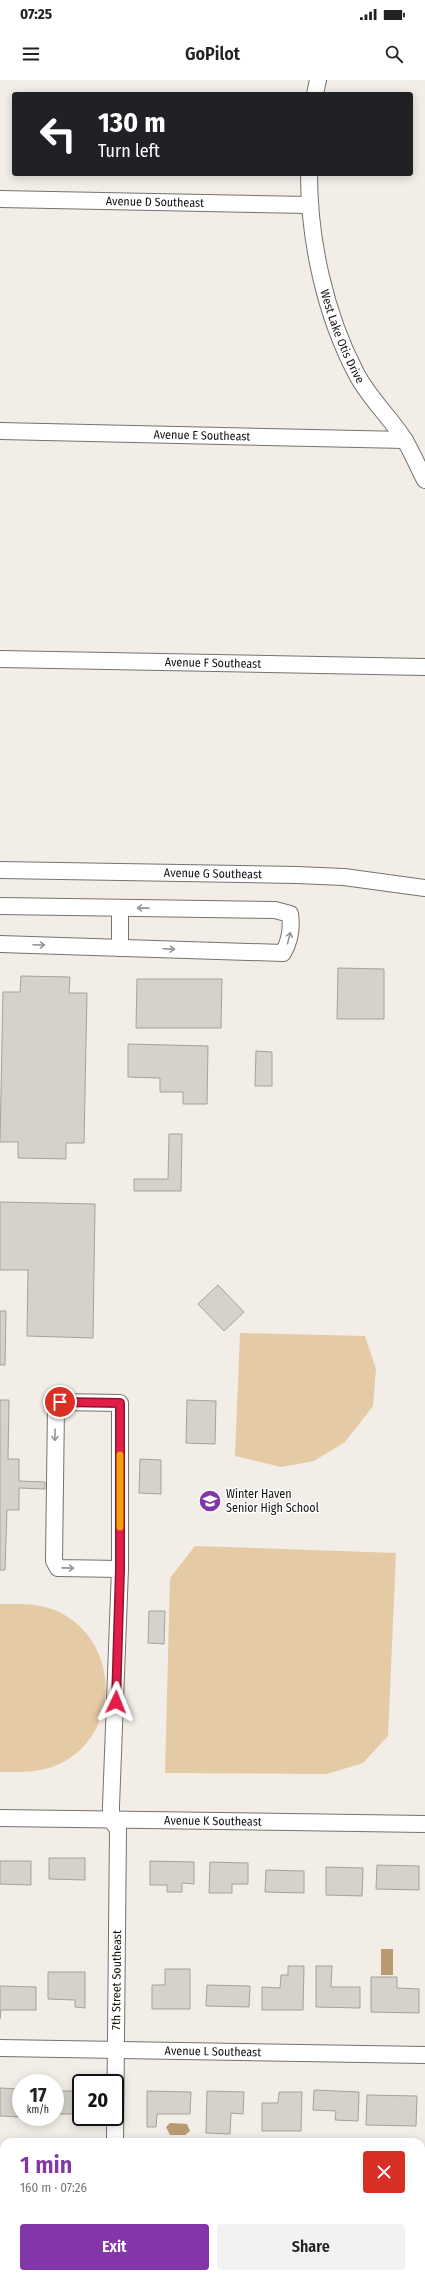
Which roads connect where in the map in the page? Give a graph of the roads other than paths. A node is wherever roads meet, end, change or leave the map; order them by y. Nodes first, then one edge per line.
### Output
1 (318, 80) edge
2 (316, 92) edge
3 (310, 176) edge
4 (0, 199) edge
5 (309, 205) junction
6 (0, 430) edge
7 (405, 440) junction
8 (425, 480) edge
9 (0, 659) edge
10 (425, 667) edge
11 (0, 870) edge
12 (425, 888) edge
13 (0, 906) edge
14 (120, 908) junction
15 (0, 944) edge
16 (120, 948) junction
17 (120, 1569) junction
18 (0, 1818) edge
19 (111, 1820) junction
20 (425, 1824) edge
21 (0, 2048) edge
22 (116, 2050) junction
23 (425, 2055) edge
24 (115, 2138) edge

1 - 2 street
3 - 5 street, West Lake Otis Drive
4 - 5 street, Avenue D Southeast
5 - 7 street, West Lake Otis Drive
6 - 7 street, Avenue E Southeast
7 - 8 street, West Lake Otis Drive
9 - 10 street, Avenue F Southeast
11 - 12 street, Avenue G Southeast
13 - 14 street
14 - 16 street
16 -> 14 street
15 -> 16 street
17 -> 17 street
17 - 19 street
18 - 19 street, Avenue K Southeast
19 - 20 street, Avenue K Southeast
19 - 22 street, 7th Street Southeast
21 - 22 street, Avenue L Southeast
22 - 23 street, Avenue L Southeast
22 - 24 street, 7th Street Southeast

